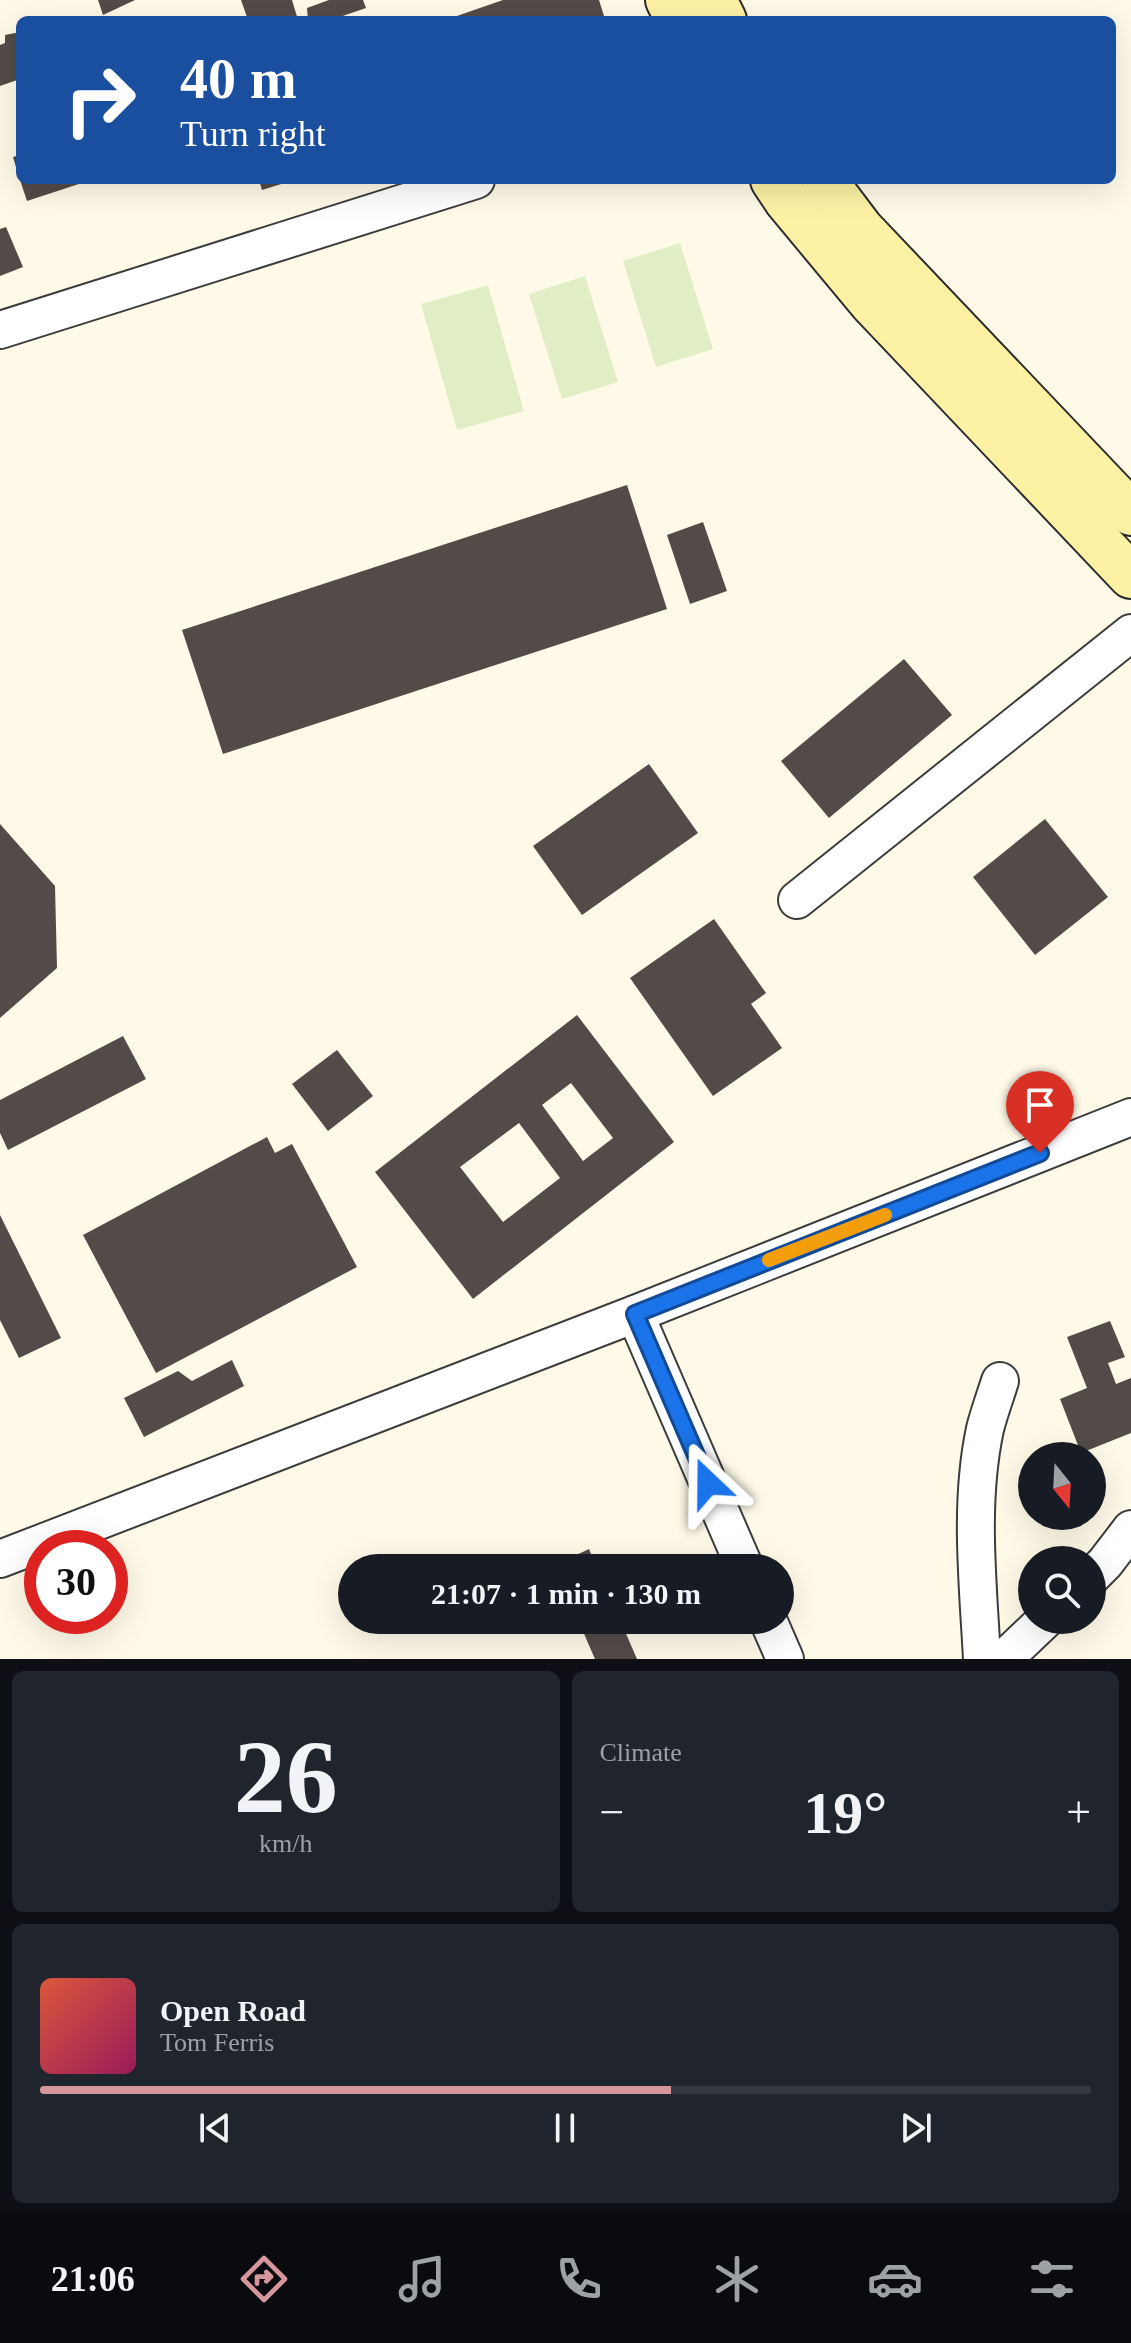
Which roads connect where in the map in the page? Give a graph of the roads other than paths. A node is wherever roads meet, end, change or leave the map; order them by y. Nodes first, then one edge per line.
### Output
1 (463, 184) edge
2 (776, 184) edge
3 (827, 184) edge
4 (0, 330) edge
5 (1131, 513) edge
6 (1131, 576) edge
7 (1131, 633) edge
8 (797, 900) dead end
9 (1131, 1117) edge
10 (635, 1314) junction
11 (1000, 1381) dead end
12 (1131, 1529) edge
13 (739, 1554) edge
14 (0, 1559) edge
15 (1106, 1562) edge
16 (774, 1634) edge
17 (1030, 1634) edge
18 (785, 1659) edge
19 (982, 1659) edge
20 (1004, 1659) edge

1 - 4 street
2 - 6 main road
3 - 5 main road
7 - 8 street
9 - 10 street
10 - 13 street
10 - 14 street
11 - 19 street
12 - 15 street
16 - 18 street
17 - 20 street

